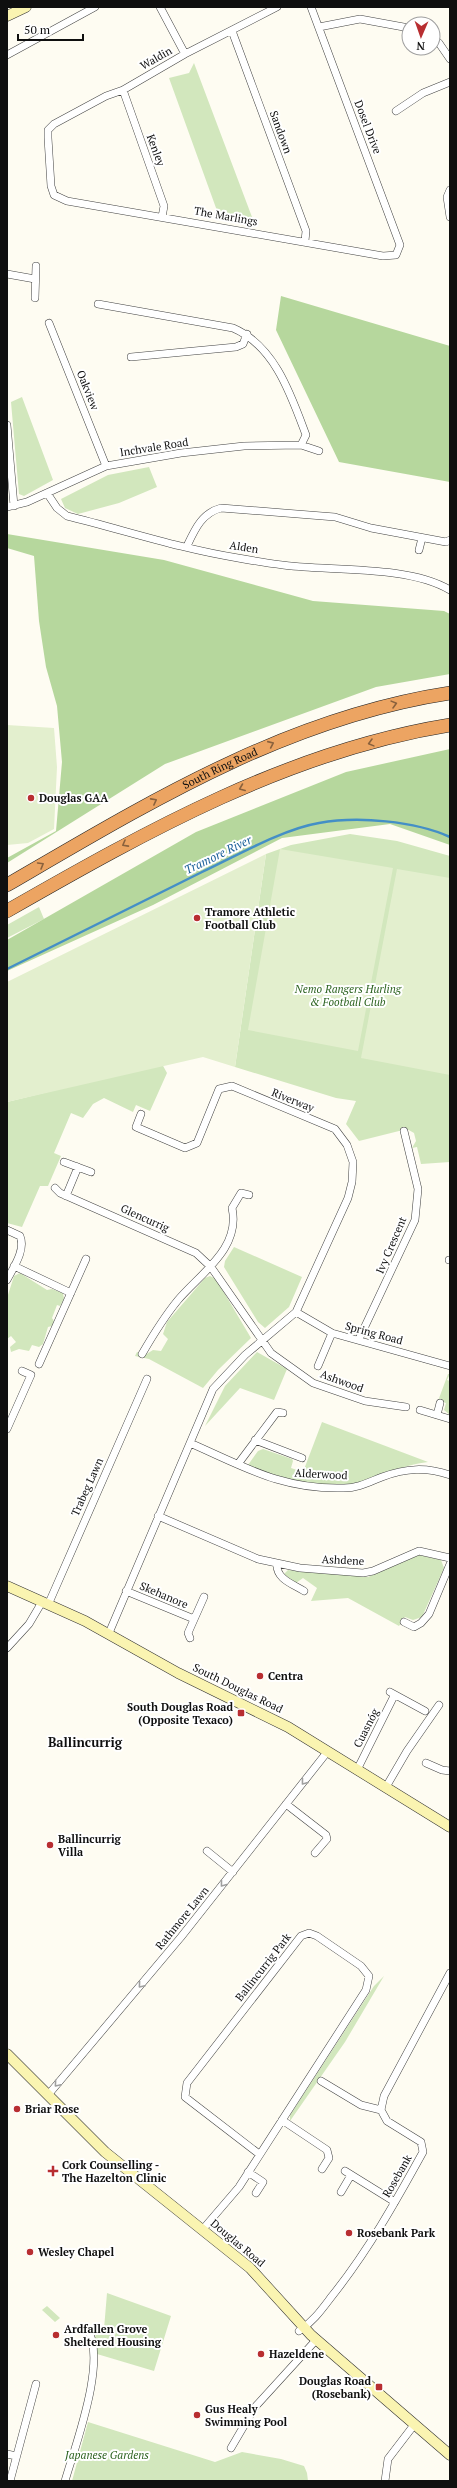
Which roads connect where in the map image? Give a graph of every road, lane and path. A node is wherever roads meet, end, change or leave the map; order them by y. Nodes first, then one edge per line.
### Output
1 (95, 7) edge
2 (160, 7) edge
3 (277, 7) edge
4 (311, 7) edge
5 (20, 8) edge
6 (7, 16) edge
7 (318, 27) junction
8 (401, 27) edge
9 (232, 31) junction
10 (441, 46) edge
11 (184, 54) junction
12 (7, 55) edge
13 (450, 59) edge
14 (450, 82) edge
15 (123, 90) junction
16 (396, 111) dead end
17 (450, 190) edge
18 (54, 195) joint
19 (162, 216) junction
20 (450, 217) edge
21 (305, 241) junction
22 (396, 255) joint
23 (36, 266) dead end
24 (7, 274) edge
25 (35, 279) junction
26 (35, 298) dead end
27 (98, 304) dead end
28 (49, 323) dead end
29 (247, 334) junction
30 (131, 357) dead end
31 (7, 425) edge
32 (301, 445) junction
33 (319, 451) dead end
34 (106, 466) junction
35 (47, 493) junction
36 (10, 506) edge
37 (422, 538) junction
38 (450, 540) edge
39 (187, 546) junction
40 (420, 550) dead end
41 (450, 590) edge
42 (450, 693) edge
43 (450, 725) edge
44 (7, 885) edge
45 (7, 911) edge
46 (141, 1114) dead end
47 (404, 1131) dead end
48 (64, 1162) dead end
49 (78, 1167) junction
50 (91, 1172) dead end
51 (56, 1188) dead end
52 (249, 1195) dead end
53 (66, 1196) junction
54 (7, 1230) edge
55 (86, 1259) dead end
56 (14, 1266) junction
57 (211, 1267) junction
58 (7, 1280) edge
59 (71, 1293) junction
60 (296, 1312) junction
61 (332, 1333) junction
62 (359, 1340) junction
63 (261, 1341) junction
64 (142, 1354) dead end
65 (39, 1364) dead end
66 (318, 1366) dead end
67 (450, 1366) edge
68 (22, 1371) dead end
69 (147, 1379) dead end
70 (440, 1403) dead end
71 (406, 1407) dead end
72 (420, 1410) dead end
73 (283, 1413) dead end
74 (437, 1415) junction
75 (450, 1419) edge
76 (7, 1429) edge
77 (255, 1440) junction
78 (190, 1443) junction
79 (302, 1458) dead end
80 (238, 1464) junction
81 (450, 1475) edge
82 (158, 1516) junction
83 (450, 1558) edge
84 (277, 1564) junction
85 (450, 1564) edge
86 (7, 1586) edge
87 (126, 1591) junction
88 (304, 1591) dead end
89 (204, 1597) dead end
90 (45, 1603) junction
91 (194, 1619) junction
92 (404, 1622) dead end
93 (109, 1633) junction
94 (190, 1638) dead end
95 (7, 1648) edge
96 (440, 1705) dead end
97 (425, 1712) dead end
98 (328, 1751) junction
99 (426, 1763) dead end
100 (357, 1770) junction
101 (450, 1771) edge
102 (386, 1787) junction
103 (286, 1804) junction
104 (450, 1827) edge
105 (207, 1851) dead end
106 (315, 1853) dead end
107 (233, 1872) junction
108 (450, 1973) edge
109 (7, 2054) edge
110 (320, 2081) dead end
111 (48, 2095) junction
112 (380, 2110) junction
113 (282, 2120) junction
114 (260, 2154) junction
115 (322, 2169) dead end
116 (345, 2171) dead end
117 (248, 2172) junction
118 (352, 2175) junction
119 (341, 2192) dead end
120 (256, 2193) dead end
121 (395, 2202) junction
122 (203, 2229) junction
123 (86, 2328) dead end
124 (301, 2329) junction
125 (316, 2339) junction
126 (36, 2384) dead end
127 (414, 2425) junction
128 (231, 2448) dead end
129 (7, 2454) edge
130 (450, 2455) edge
131 (16, 2456) junction
132 (10, 2481) edge
133 (65, 2481) edge
134 (385, 2481) edge

1 - 12 street
2 - 11 street
3 - 9 street, Waldin
4 - 7 street, Dosel Drive
5 - 6 main road
7 - 8 street
7 - 22 street, Dosel Drive
9 - 11 street, Waldin
9 - 21 street, Sandown
10 - 13 street
11 - 15 street, Waldin
14 - 16 street
15 - 18 street, Waldin
15 - 19 street, Kenley
17 - 20 street
18 - 19 street, The Marlings
19 - 21 street, The Marlings
21 - 22 street, The Marlings
23 - 25 street
24 - 25 street
25 - 26 street
27 - 29 street
28 - 34 street, Oakview
29 - 30 street
29 - 32 street
31 - 36 street
32 - 33 street, Inchvale Road
32 - 34 street, Inchvale Road
34 - 35 street, Inchvale Road
35 - 36 street, Inchvale Road
35 - 39 street, Alden
37 - 38 street
37 - 39 street
37 - 40 street
39 - 41 street, Alden
44 -> 42 highway, South Ring Road
43 -> 45 highway
46 - 60 street, Riverway
47 - 62 street, Ivy Crescent
48 - 49 street
49 - 50 street
49 - 53 street
51 - 53 street, Glencurrig
52 - 57 street
53 - 57 street, Glencurrig
54 - 56 street
55 - 59 street
56 - 58 street
56 - 59 street
57 - 63 street, Glencurrig
57 - 64 street
59 - 65 street
60 - 61 street, Spring Road
60 - 63 street
61 - 62 street, Spring Road
61 - 66 street
62 - 67 street, Spring Road
63 - 71 street, Ashwood
63 - 78 street
68 - 76 street
69 - 90 street, Trabeg Lawn
70 - 74 street
72 - 74 street
73 - 77 street
74 - 75 street
77 - 79 street, Alderwood
77 - 80 street
78 - 80 street, Alderwood
78 - 82 street
80 - 81 street, Alderwood
82 - 84 street, Ashdene
82 - 87 street
83 - 84 street, Ashdene
84 - 88 street
85 - 92 street
86 - 90 main road, South Douglas Road
87 - 91 street, Skehanore
87 - 93 street
89 - 91 street, Skehanore
90 - 93 main road, South Douglas Road
90 - 95 street, Trabeg Lawn
91 - 94 street, Skehanore
93 - 98 main road, South Douglas Road
96 - 102 street
97 - 100 street, Cuasnóg
98 - 100 main road, South Douglas Road
98 -> 103 street, Rathmore Lawn
99 - 101 street
100 - 102 main road, South Douglas Road
102 - 104 main road, South Douglas Road
103 - 106 street
103 - 107 street, Rathmore Lawn
105 - 107 street
107 -> 111 street, Rathmore Lawn
108 - 112 street
109 - 111 main road, Douglas Road
110 - 112 street
111 - 122 main road, Douglas Road
112 - 121 street, Rosebank
113 - 114 street, Ballincurrig Park
113 - 114 street, Ballincurrig Park
113 - 115 street
114 - 117 street, Ballincurrig Park
116 - 118 street
117 - 120 street
117 - 122 street, Ballincurrig Park
118 - 119 street
118 - 121 street
121 - 124 street, Rosebank
122 - 124 main road, Douglas Road
123 - 133 street
124 - 125 main road, Douglas Road
125 - 127 main road, Douglas Road
125 - 128 street
126 - 131 street
127 - 130 main road, Douglas Road
127 - 134 street
129 - 131 street
131 - 132 street

